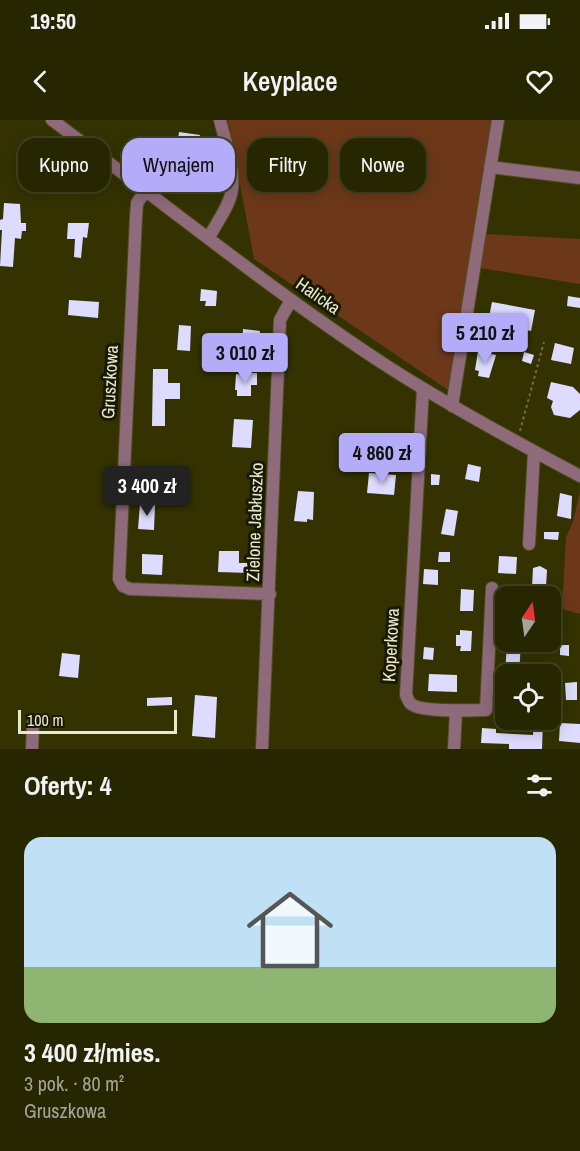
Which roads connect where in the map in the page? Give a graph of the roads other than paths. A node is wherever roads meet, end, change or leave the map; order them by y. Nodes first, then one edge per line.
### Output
1 (52, 120) edge
2 (220, 120) edge
3 (498, 120) edge
4 (490, 167) junction
5 (122, 172) edge
6 (580, 178) edge
7 (145, 192) edge
8 (149, 192) edge
9 (208, 237) junction
10 (291, 300) junction
11 (423, 389) junction
12 (452, 406) junction
13 (534, 452) junction
14 (580, 476) edge
15 (529, 544) dead end
16 (492, 588) dead end
17 (270, 594) junction
18 (456, 711) junction
19 (33, 724) dead end
20 (32, 749) edge
21 (262, 749) edge
22 (454, 749) edge

1 - 5 street, Halicka
2 - 9 street
3 - 4 street
4 - 6 street
4 - 12 street
7 - 17 street, Gruszkowa
8 - 9 street, Halicka
9 - 10 street, Halicka
10 - 11 street, Halicka
10 - 17 street, Zielone Jabłuszko
11 - 12 street, Halicka
11 - 18 street, Koperkowa
12 - 13 street, Halicka
13 - 14 street, Halicka
13 - 15 street
16 - 18 street, Koperkowa
17 - 21 street, Zielone Jabłuszko
18 - 22 street
19 - 20 street

